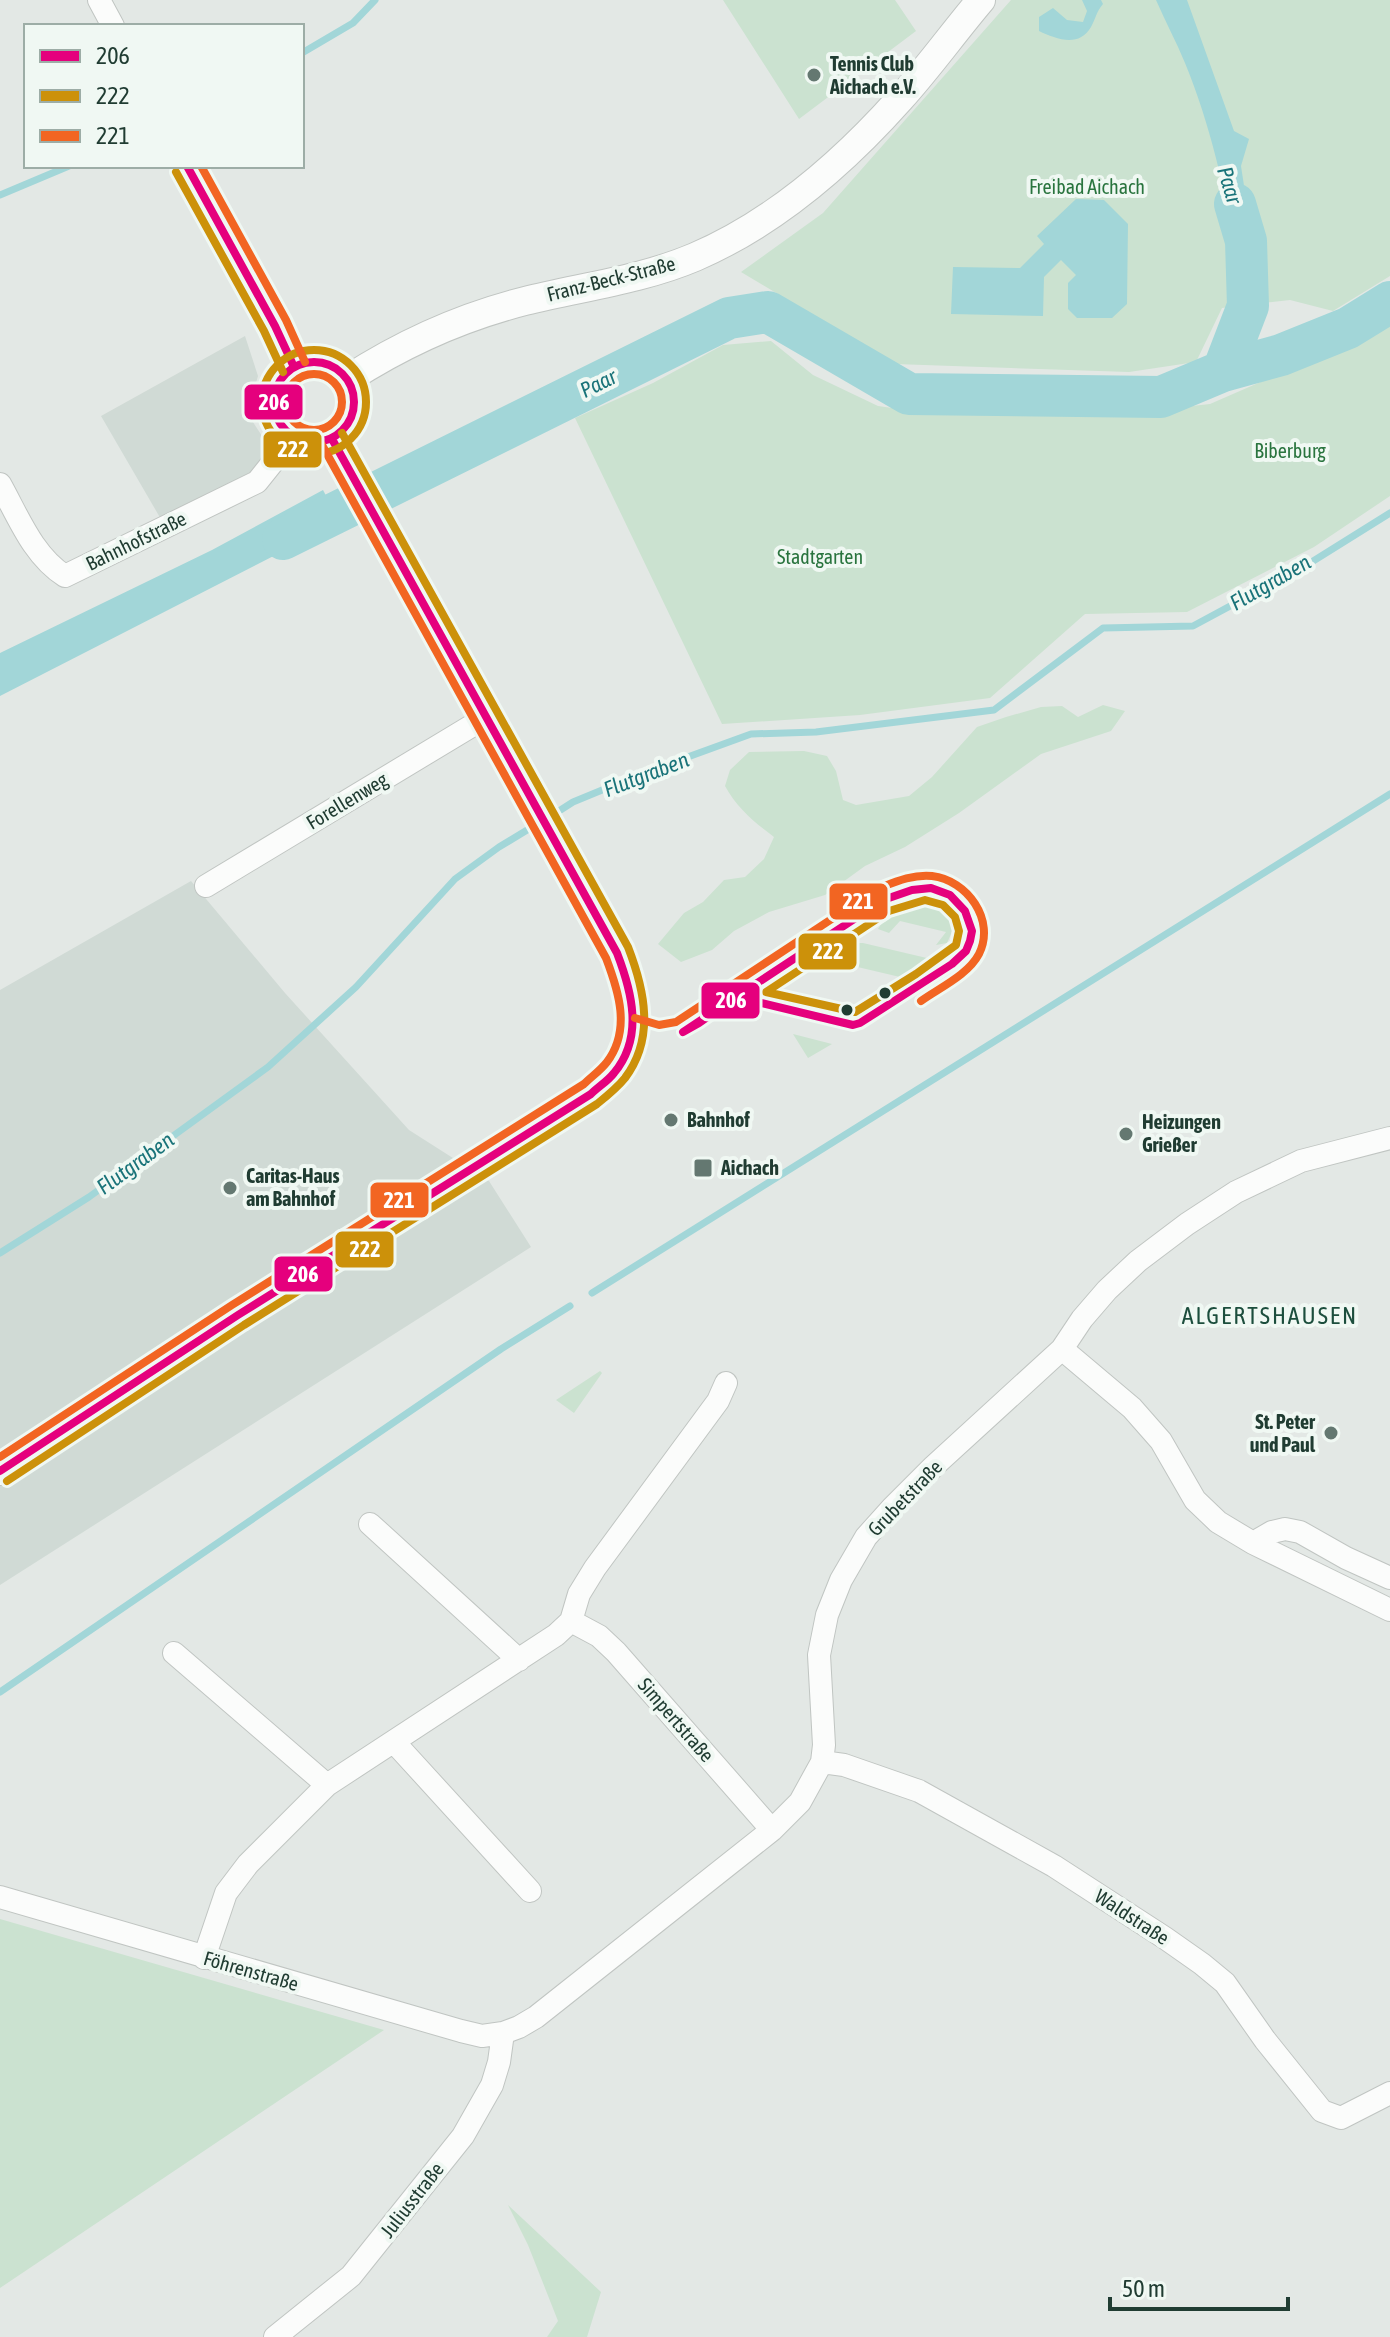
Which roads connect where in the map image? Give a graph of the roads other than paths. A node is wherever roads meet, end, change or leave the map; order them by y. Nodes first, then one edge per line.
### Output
1 (99, 0) edge
2 (981, 0) edge
3 (112, 24) edge
4 (188, 168) edge
5 (294, 367) junction
6 (348, 379) junction
7 (293, 437) junction
8 (332, 439) junction
9 (0, 484) edge
10 (488, 716) junction
11 (206, 886) dead end
12 (1390, 1138) edge
13 (1062, 1349) junction
14 (726, 1383) dead end
15 (0, 1471) edge
16 (370, 1524) dead end
17 (1253, 1543) junction
18 (1390, 1578) edge
19 (1390, 1610) edge
20 (571, 1621) junction
21 (174, 1653) dead end
22 (519, 1660) junction
23 (394, 1742) junction
24 (822, 1762) junction
25 (327, 1785) junction
26 (772, 1830) junction
27 (530, 1891) dead end
28 (0, 1897) edge
29 (204, 1958) junction
30 (503, 2033) junction
31 (1390, 2093) edge
32 (275, 2337) edge

1 - 3 street
2 - 6 street, Franz-Beck-Straße
4 - 5 street
5 - 6 street
5 - 7 street
6 - 8 street
7 - 8 street
7 - 9 street, Bahnhofstraße
8 - 10 street
10 - 11 street, Forellenweg
10 - 15 street
12 - 13 street, Grubetstraße
13 - 17 street
13 - 24 street, Grubetstraße
14 - 20 street
16 - 22 street
17 - 18 street
17 - 19 street
20 - 22 street
20 - 26 street, Simpertstraße
21 - 25 street
22 - 23 street
23 - 25 street
23 - 27 street
24 - 26 street, Grubetstraße
24 - 31 street, Waldstraße
25 - 29 street
26 - 30 street, Grubetstraße
28 - 29 street, Föhrenstraße
29 - 30 street, Föhrenstraße
30 - 32 street, Juliusstraße

